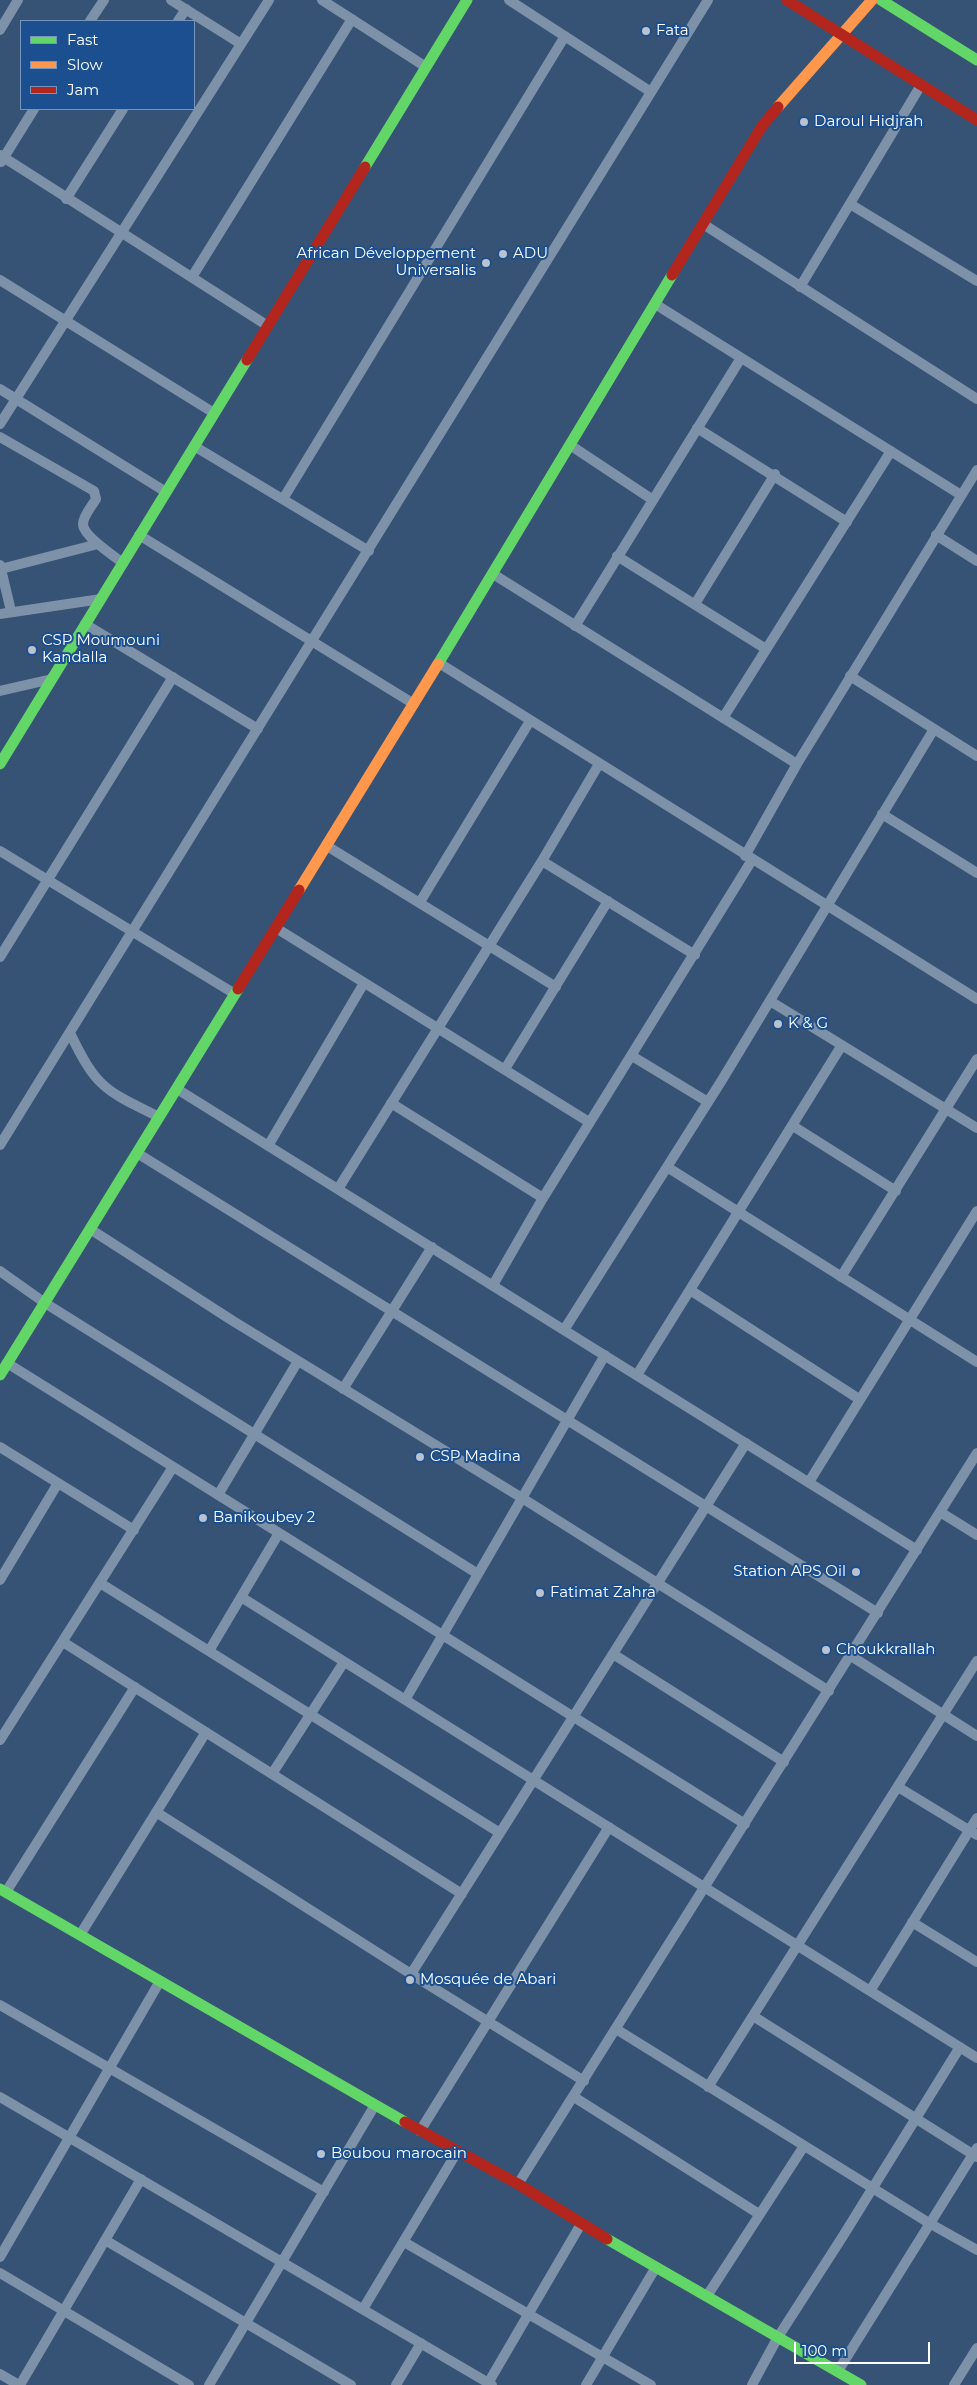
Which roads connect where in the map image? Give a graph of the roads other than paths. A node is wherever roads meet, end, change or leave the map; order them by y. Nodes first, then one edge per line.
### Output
1 (18, 0) edge
2 (104, 0) edge
3 (171, 0) edge
4 (269, 0) edge
5 (322, 0) edge
6 (467, 0) edge
7 (509, 0) edge
8 (708, 0) edge
9 (787, 0) edge
10 (872, 0) edge
11 (881, 0) edge
12 (186, 9) junction
13 (352, 19) junction
14 (91, 20) edge
15 (179, 20) edge
16 (0, 30) edge
17 (843, 35) junction
18 (565, 36) junction
19 (241, 44) junction
20 (975, 56) edge
21 (426, 67) junction
22 (921, 85) junction
23 (651, 92) junction
24 (33, 110) edge
25 (122, 110) edge
26 (977, 120) edge
27 (1, 158) edge
28 (66, 199) junction
29 (850, 204) junction
30 (703, 224) junction
31 (122, 232) junction
32 (192, 277) junction
33 (0, 280) edge
34 (977, 281) edge
35 (800, 287) junction
36 (655, 304) junction
37 (67, 320) junction
38 (268, 326) junction
39 (741, 358) junction
40 (0, 390) edge
41 (977, 398) edge
42 (16, 399) junction
43 (214, 413) junction
44 (0, 424) edge
45 (697, 428) junction
46 (0, 437) edge
47 (570, 445) junction
48 (194, 446) junction
49 (892, 451) junction
50 (977, 470) edge
51 (775, 474) junction
52 (166, 492) junction
53 (960, 495) junction
54 (282, 499) junction
55 (652, 500) junction
56 (847, 522) junction
57 (139, 535) junction
58 (936, 535) junction
59 (98, 544) junction
60 (369, 551) junction
61 (617, 556) junction
62 (977, 561) edge
63 (123, 562) junction
64 (0, 567) edge
65 (493, 574) junction
66 (100, 599) junction
67 (695, 604) junction
68 (11, 611) junction
69 (0, 614) edge
70 (85, 624) junction
71 (575, 626) junction
72 (312, 640) junction
73 (766, 649) junction
74 (439, 663) junction
75 (850, 676) junction
76 (173, 677) junction
77 (52, 680) junction
78 (0, 691) edge
79 (414, 704) junction
80 (723, 718) junction
81 (530, 721) junction
82 (258, 729) junction
83 (934, 729) junction
84 (976, 752) edge
85 (0, 764) edge
86 (599, 764) junction
87 (797, 764) junction
88 (882, 814) junction
89 (327, 846) junction
90 (0, 851) edge
91 (748, 858) junction
92 (542, 860) junction
93 (977, 873) edge
94 (48, 880) junction
95 (420, 902) junction
96 (608, 902) junction
97 (828, 907) junction
98 (276, 928) junction
99 (133, 931) junction
100 (488, 945) junction
101 (695, 955) junction
102 (0, 957) edge
103 (364, 982) junction
104 (556, 987) junction
105 (235, 994) junction
106 (977, 999) edge
107 (770, 1000) junction
108 (437, 1028) junction
109 (70, 1033) junction
110 (842, 1045) junction
111 (632, 1056) junction
112 (977, 1059) edge
113 (505, 1069) junction
114 (177, 1089) junction
115 (708, 1102) junction
116 (392, 1103) junction
117 (946, 1109) junction
118 (159, 1117) junction
119 (590, 1122) junction
120 (793, 1126) junction
121 (977, 1128) edge
122 (1, 1142) edge
123 (268, 1146) junction
124 (137, 1153) junction
125 (667, 1167) junction
126 (338, 1189) junction
127 (896, 1191) junction
128 (543, 1198) junction
129 (977, 1211) edge
130 (740, 1212) junction
131 (90, 1230) junction
132 (432, 1247) junction
133 (0, 1271) edge
134 (841, 1277) junction
135 (493, 1285) junction
136 (690, 1290) junction
137 (45, 1303) junction
138 (391, 1311) junction
139 (910, 1321) junction
140 (564, 1330) junction
141 (605, 1355) junction
142 (298, 1361) junction
143 (977, 1362) edge
144 (7, 1363) junction
145 (0, 1375) edge
146 (637, 1375) junction
147 (343, 1389) junction
148 (859, 1399) junction
149 (568, 1420) junction
150 (254, 1434) junction
151 (746, 1443) junction
152 (0, 1447) edge
153 (977, 1453) edge
154 (173, 1467) junction
155 (809, 1482) junction
156 (58, 1483) junction
157 (218, 1495) junction
158 (522, 1498) junction
159 (706, 1506) junction
160 (940, 1512) junction
161 (134, 1530) junction
162 (279, 1533) junction
163 (977, 1535) edge
164 (917, 1550) junction
165 (478, 1574) junction
166 (0, 1580) edge
167 (100, 1583) junction
168 (658, 1583) junction
169 (241, 1597) junction
170 (878, 1612) junction
171 (442, 1635) junction
172 (64, 1642) junction
173 (209, 1651) junction
174 (612, 1654) junction
175 (851, 1656) junction
176 (977, 1661) edge
177 (344, 1662) junction
178 (135, 1687) junction
179 (829, 1691) junction
180 (404, 1700) junction
181 (310, 1714) junction
182 (943, 1714) junction
183 (573, 1717) junction
184 (206, 1732) junction
185 (2, 1733) edge
186 (977, 1736) edge
187 (784, 1762) junction
188 (272, 1774) junction
189 (533, 1780) junction
190 (898, 1787) junction
191 (156, 1812) junction
192 (977, 1818) edge
193 (745, 1824) junction
194 (609, 1827) junction
195 (973, 1832) edge
196 (500, 1833) junction
197 (705, 1888) junction
198 (3, 1890) edge
199 (462, 1894) junction
200 (912, 1922) junction
201 (80, 1935) junction
202 (797, 1945) junction
203 (977, 1962) edge
204 (411, 1974) junction
205 (160, 1981) junction
206 (870, 1991) junction
207 (0, 2006) edge
208 (753, 2016) junction
209 (488, 2022) junction
210 (616, 2029) junction
211 (960, 2047) junction
212 (977, 2058) edge
213 (109, 2068) junction
214 (584, 2081) junction
215 (708, 2087) junction
216 (0, 2097) edge
217 (574, 2097) junction
218 (375, 2105) junction
219 (917, 2117) junction
220 (420, 2131) junction
221 (69, 2137) junction
222 (804, 2146) junction
223 (457, 2152) junction
224 (976, 2153) edge
225 (141, 2179) junction
226 (518, 2184) junction
227 (873, 2189) junction
228 (324, 2192) junction
229 (759, 2214) junction
230 (581, 2224) junction
231 (929, 2224) junction
232 (105, 2240) junction
233 (404, 2242) junction
234 (977, 2250) edge
235 (0, 2256) edge
236 (282, 2262) junction
237 (656, 2267) junction
238 (0, 2273) edge
239 (707, 2296) junction
240 (363, 2309) junction
241 (63, 2312) junction
242 (528, 2314) junction
243 (246, 2323) junction
244 (778, 2337) junction
245 (421, 2343) junction
246 (977, 2348) edge
247 (603, 2357) junction
248 (838, 2371) junction
249 (0, 2374) edge
250 (489, 2384) edge
251 (19, 2385) edge
252 (189, 2385) edge
253 (209, 2385) edge
254 (351, 2385) edge
255 (396, 2385) edge
256 (586, 2385) edge
257 (651, 2385) edge
258 (752, 2385) edge
259 (861, 2385) edge
260 (954, 2385) edge

1 - 16 street
2 - 14 street
3 - 12 street
4 - 19 street
5 - 13 street
6 - 21 street
7 - 18 street
8 - 23 street
9 - 17 street
10 - 17 street
11 - 20 street
12 - 15 street
12 - 19 street
13 - 21 street
13 - 32 street
17 - 22 street
17 - 30 street
18 - 23 street
18 - 54 street
19 - 31 street
21 - 38 street
22 - 26 street
22 - 29 street
23 - 60 street
24 - 27 street
25 - 28 street
27 - 28 street
28 - 31 street
29 - 34 street
29 - 35 street
30 - 35 street
30 - 36 street
31 - 32 street
31 - 37 street
32 - 38 street
33 - 37 street
35 - 41 street
36 - 39 street
36 - 47 street
37 - 42 street
37 - 43 street
38 - 43 street
39 - 45 street
39 - 49 street
40 - 42 street
42 - 44 street
42 - 52 street
43 - 48 street
45 - 51 street
45 - 55 street
46 - 59 street
47 - 55 street
47 - 65 street
48 - 52 street
48 - 54 street
49 - 53 street
49 - 56 street
50 - 53 street
51 - 56 street
51 - 67 street
52 - 57 street
53 - 58 street
54 - 60 street
55 - 61 street
56 - 73 street
57 - 63 street
57 - 72 street
58 - 62 street
58 - 75 street
59 - 63 street
59 - 64 street
60 - 72 street
61 - 67 street
61 - 71 street
63 - 66 street
64 - 68 street
65 - 71 street
65 - 74 street
66 - 68 street
66 - 70 street
67 - 73 street
68 - 69 street
70 - 76 street
70 - 77 street
71 - 80 street
72 - 79 street
72 - 82 street
73 - 80 street
74 - 79 street
74 - 81 street
75 - 83 street
75 - 87 street
76 - 82 street
76 - 94 street
77 - 78 street
77 - 85 street
79 - 89 street
80 - 87 street
81 - 86 street
81 - 95 street
82 - 99 street
83 - 84 street
83 - 88 street
86 - 91 street
86 - 92 street
87 - 91 street
88 - 93 street
88 - 97 street
89 - 95 street
89 - 98 street
90 - 94 street
91 - 97 street
91 - 101 street
92 - 96 street
92 - 100 street
94 - 99 street
94 - 102 street
95 - 100 street
96 - 101 street
96 - 104 street
97 - 106 street
97 - 107 street
98 - 103 street
98 - 105 street
99 - 105 street
99 - 109 street
100 - 104 street
100 - 108 street
101 - 111 street
103 - 108 street
103 - 123 street
104 - 113 street
105 - 114 street
107 - 110 street
107 - 115 street
108 - 113 street
108 - 116 street
109 - 118 street
109 - 122 street
110 - 117 street
110 - 120 street
111 - 115 street
111 - 119 street
112 - 117 street
113 - 119 street
114 - 118 street
114 - 123 street
115 - 125 street
116 - 126 street
116 - 128 street
117 - 121 street
117 - 127 street
118 - 124 street
119 - 128 street
120 - 127 street
120 - 130 street
123 - 126 street
124 - 131 street
124 - 138 street
125 - 130 street
125 - 140 street
126 - 132 street
127 - 134 street
128 - 135 street
129 - 139 street
130 - 134 street
130 - 136 street
131 - 137 street
131 - 142 street
132 - 135 street
132 - 138 street
133 - 137 street
134 - 139 street
135 - 140 street
136 - 146 street
136 - 148 street
137 - 144 street
137 - 150 street
138 - 147 street
138 - 149 street
139 - 143 street
139 - 148 street
140 - 141 street
141 - 146 street
141 - 149 street
142 - 147 street
142 - 150 street
144 - 145 street
144 - 154 street
146 - 151 street
147 - 158 street
148 - 155 street
149 - 158 street
149 - 159 street
150 - 157 street
150 - 165 street
151 - 155 street
151 - 159 street
152 - 156 street
153 - 160 street
154 - 157 street
154 - 161 street
155 - 164 street
156 - 161 street
156 - 166 street
157 - 162 street
158 - 165 street
158 - 168 street
159 - 168 street
159 - 170 street
160 - 163 street
160 - 164 street
161 - 167 street
162 - 169 street
162 - 171 street
164 - 170 street
165 - 171 street
167 - 172 street
167 - 173 street
168 - 174 street
168 - 179 street
169 - 173 street
169 - 177 street
170 - 175 street
171 - 180 street
171 - 183 street
172 - 178 street
172 - 185 street
173 - 181 street
174 - 183 street
174 - 187 street
175 - 179 street
175 - 182 street
176 - 182 street
177 - 180 street
177 - 181 street
178 - 184 street
178 - 198 street
179 - 187 street
180 - 189 street
181 - 188 street
181 - 196 street
182 - 186 street
182 - 190 street
183 - 189 street
183 - 193 street
184 - 188 street
184 - 191 street
187 - 193 street
188 - 199 street
189 - 194 street
189 - 196 street
190 - 195 street
190 - 202 street
191 - 201 street
191 - 204 street
192 - 195 street
193 - 197 street
194 - 197 street
194 - 209 street
195 - 200 street
196 - 199 street
197 - 202 street
197 - 210 street
198 - 201 street
199 - 204 street
200 - 203 street
200 - 206 street
201 - 205 street
202 - 206 street
202 - 208 street
204 - 209 street
205 - 213 street
205 - 218 street
206 - 211 street
207 - 213 street
208 - 215 street
208 - 219 street
209 - 214 street
209 - 220 street
210 - 214 street
210 - 215 street
211 - 212 street
211 - 219 street
213 - 221 street
213 - 228 street
214 - 217 street
215 - 222 street
216 - 221 street
217 - 226 street
217 - 229 street
218 - 220 street
218 - 228 street
219 - 224 street
219 - 227 street
220 - 223 street
221 - 225 street
221 - 235 street
222 - 227 street
222 - 229 street
223 - 226 street
223 - 233 street
224 - 231 street
225 - 232 street
225 - 236 street
226 - 230 street
227 - 231 street
227 - 244 street
228 - 236 street
229 - 239 street
230 - 237 street
230 - 242 street
231 - 234 street
231 - 248 street
232 - 241 street
232 - 243 street
233 - 240 street
233 - 242 street
236 - 240 street
236 - 243 street
237 - 239 street
237 - 247 street
238 - 241 street
239 - 244 street
240 - 245 street
241 - 251 street
241 - 252 street
242 - 247 street
242 - 250 street
243 - 253 street
243 - 254 street
244 - 248 street
244 - 258 street
245 - 250 street
245 - 255 street
246 - 260 street
247 - 256 street
247 - 257 street
248 - 259 street
249 - 251 street

